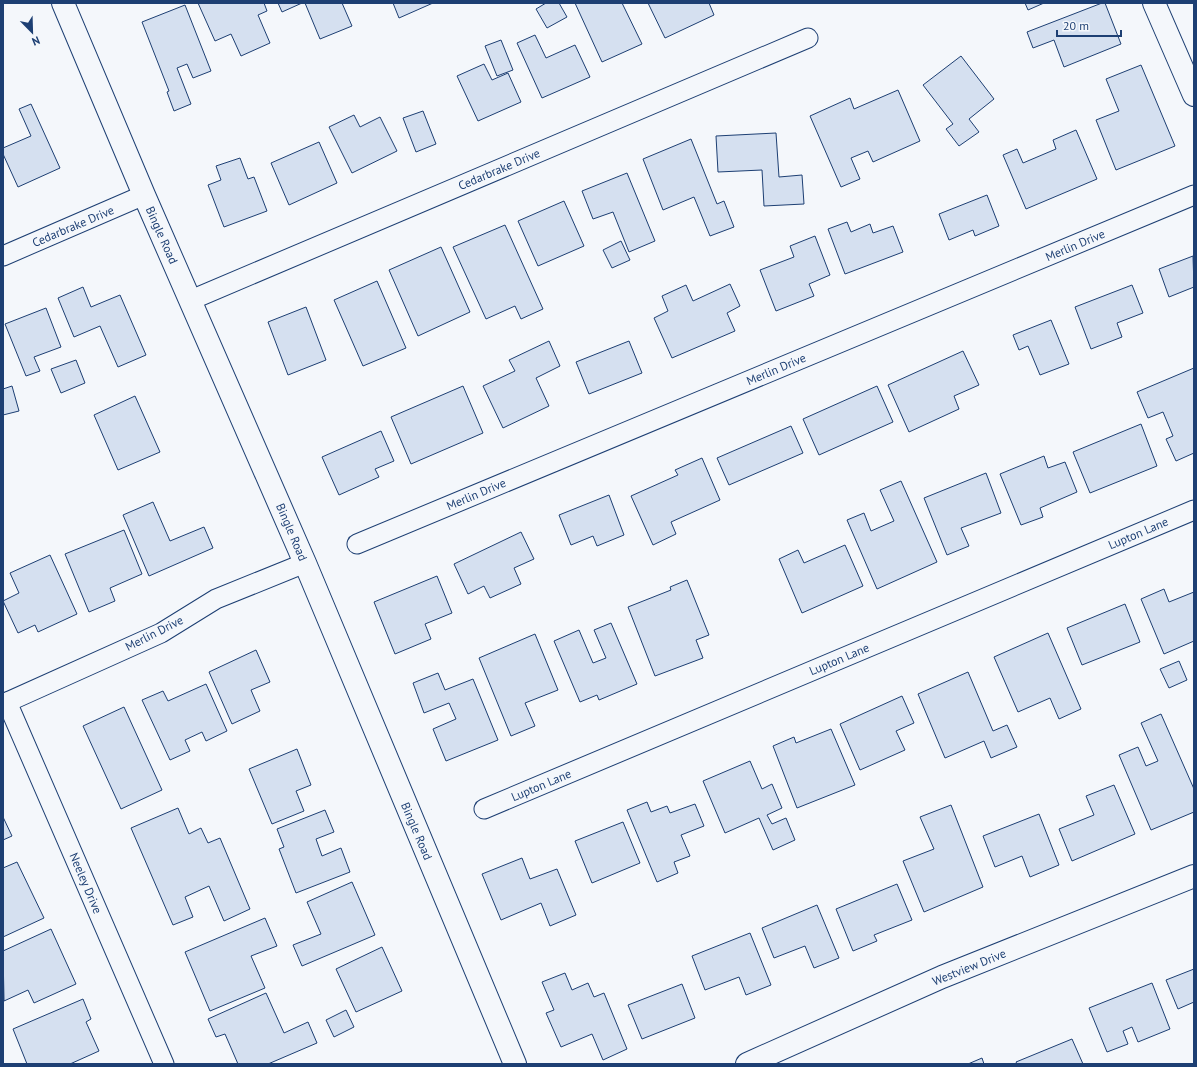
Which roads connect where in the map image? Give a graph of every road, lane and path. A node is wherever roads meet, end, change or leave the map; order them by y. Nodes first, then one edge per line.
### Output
1 (63, 3) edge
2 (1154, 3) edge
3 (808, 38) dead end
4 (1194, 95) edge
5 (144, 195) junction
6 (1194, 195) edge
7 (3, 256) edge
8 (191, 300) junction
9 (1194, 510) edge
10 (357, 544) dead end
11 (305, 563) junction
12 (5, 703) edge
13 (484, 809) dead end
14 (1194, 876) edge
15 (164, 1064) edge
16 (515, 1064) edge
17 (747, 1064) edge

1 - 5 main road, Bingle Road
2 - 4 main road
3 - 8 street, Cedarbrake Drive
5 - 7 street, Cedarbrake Drive
5 - 8 main road, Bingle Road
6 - 10 street, Merlin Drive
8 - 11 main road, Bingle Road
9 - 13 street, Lupton Lane
11 - 12 street, Merlin Drive
11 - 16 main road, Bingle Road
12 - 15 street, Neeley Drive
14 - 17 main road, Westview Drive

